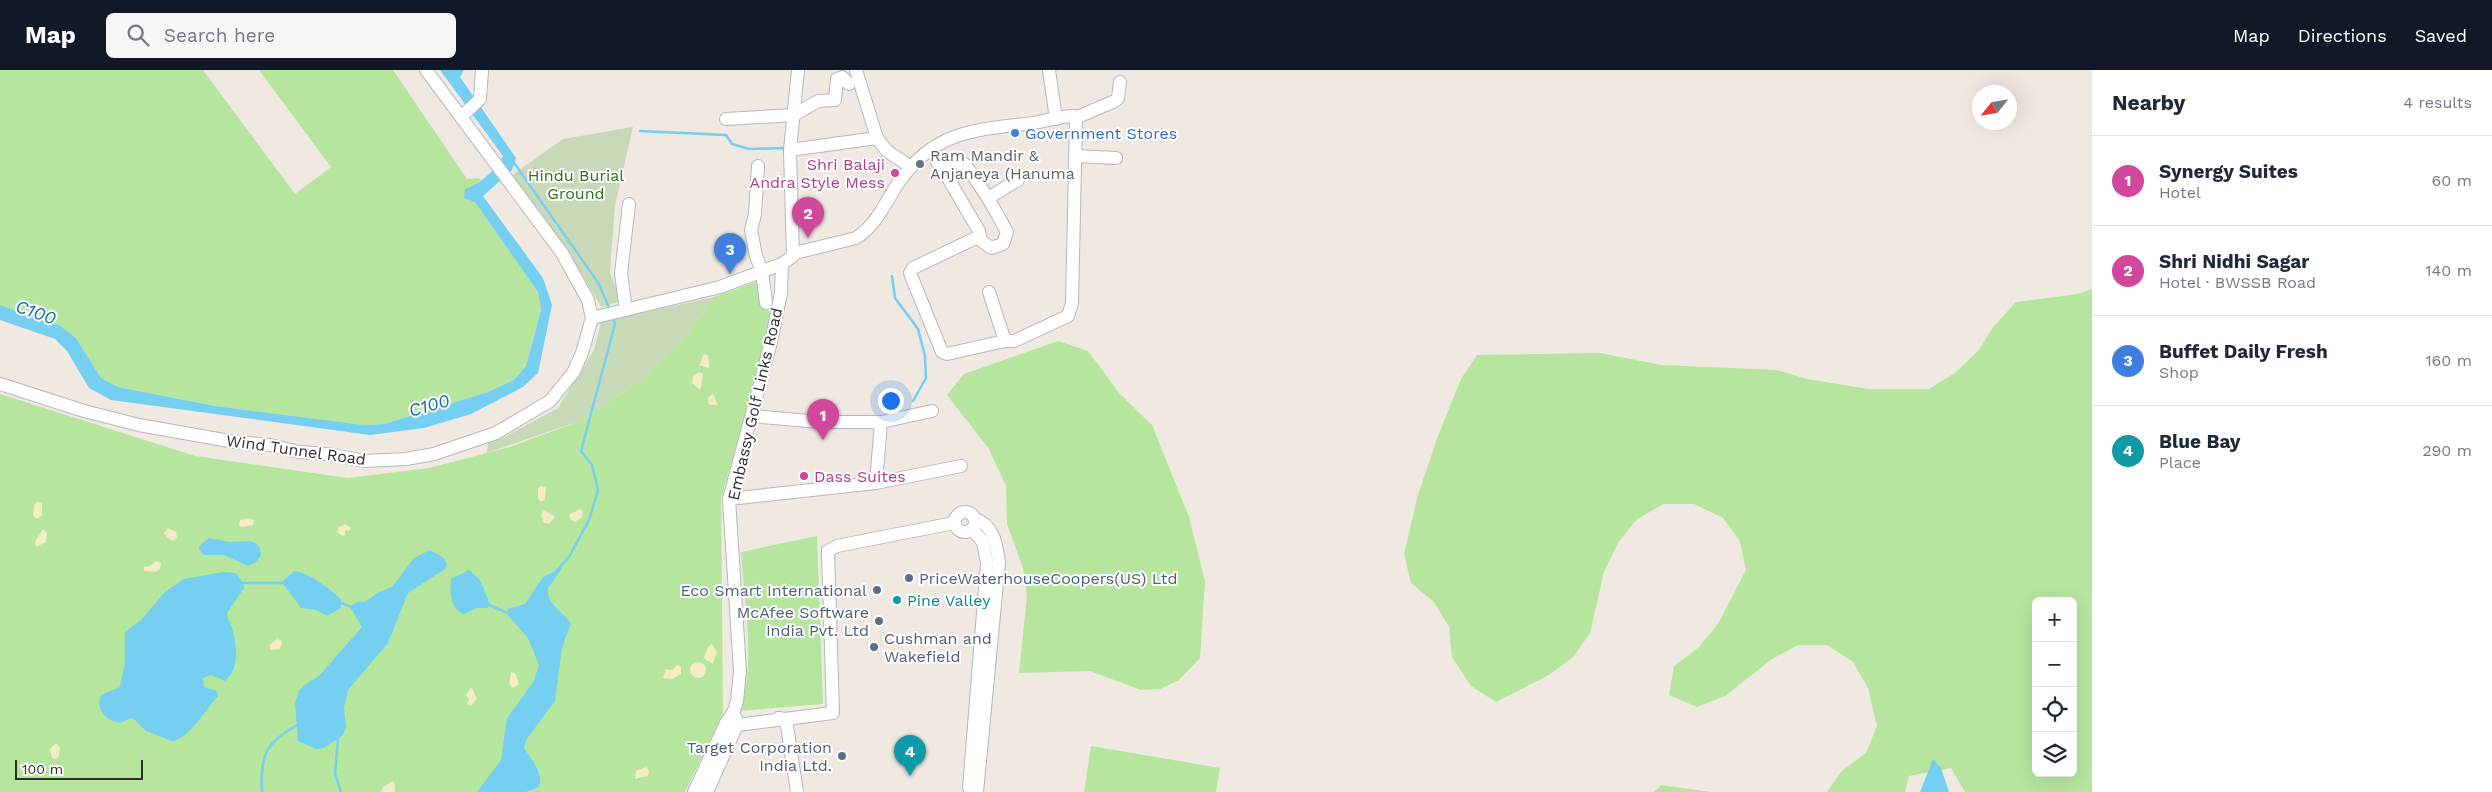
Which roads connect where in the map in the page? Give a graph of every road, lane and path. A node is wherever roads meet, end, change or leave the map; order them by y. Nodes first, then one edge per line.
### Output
1 (426, 70) edge
2 (482, 70) edge
3 (798, 70) edge
4 (856, 70) edge
5 (1049, 70) edge
6 (1120, 82) dead end
7 (849, 84) dead end
8 (464, 113) junction
9 (794, 115) junction
10 (1075, 118) junction
11 (726, 119) dead end
12 (1056, 119) junction
13 (877, 138) junction
14 (931, 149) junction
15 (790, 150) junction
16 (1075, 156) junction
17 (1116, 158) dead end
18 (937, 162) junction
19 (758, 166) dead end
20 (911, 167) junction
21 (1018, 180) dead end
22 (988, 198) junction
23 (629, 204) dead end
24 (978, 238) junction
25 (794, 253) junction
26 (782, 264) junction
27 (762, 271) junction
28 (989, 292) dead end
29 (766, 303) dead end
30 (616, 312) junction
31 (592, 318) junction
32 (1005, 341) junction
33 (0, 384) edge
34 (932, 411) dead end
35 (752, 416) junction
36 (881, 422) junction
37 (961, 466) dead end
38 (876, 483) junction
39 (730, 498) junction
40 (973, 523) junction
41 (786, 718) junction
42 (733, 719) junction
43 (694, 792) edge
44 (707, 792) edge
45 (798, 792) edge
46 (968, 792) edge
47 (977, 792) edge

1 - 8 street
2 - 8 street
3 - 9 street
4 - 13 street
5 - 12 street
6 - 10 street
7 - 9 street
8 - 31 street
9 - 11 street
9 - 15 street
10 - 12 street
10 - 16 street
12 - 14 street
13 - 15 street
13 - 20 street
14 - 18 street
14 - 20 street
15 - 25 street
16 - 17 street
16 - 32 street
18 - 22 street
18 - 24 street
19 - 27 street
20 - 25 street
21 - 22 street
22 - 24 street
23 - 30 street
24 - 32 street
25 - 26 street
26 - 27 street
26 - 35 street, Embassy Golf Links Road
27 - 29 street
27 - 30 street
28 - 32 street
30 - 31 street
31 - 33 street, Wind Tunnel Road
34 - 36 street
35 - 36 street
35 - 39 street, Embassy Golf Links Road
36 - 38 street
37 - 38 street
38 - 39 street
39 - 42 street, Embassy Golf Links Road
40 - 41 street
40 - 46 street
40 - 47 street
41 - 42 street
41 - 45 street
42 - 43 street, Embassy Golf Links Road
42 - 44 street

